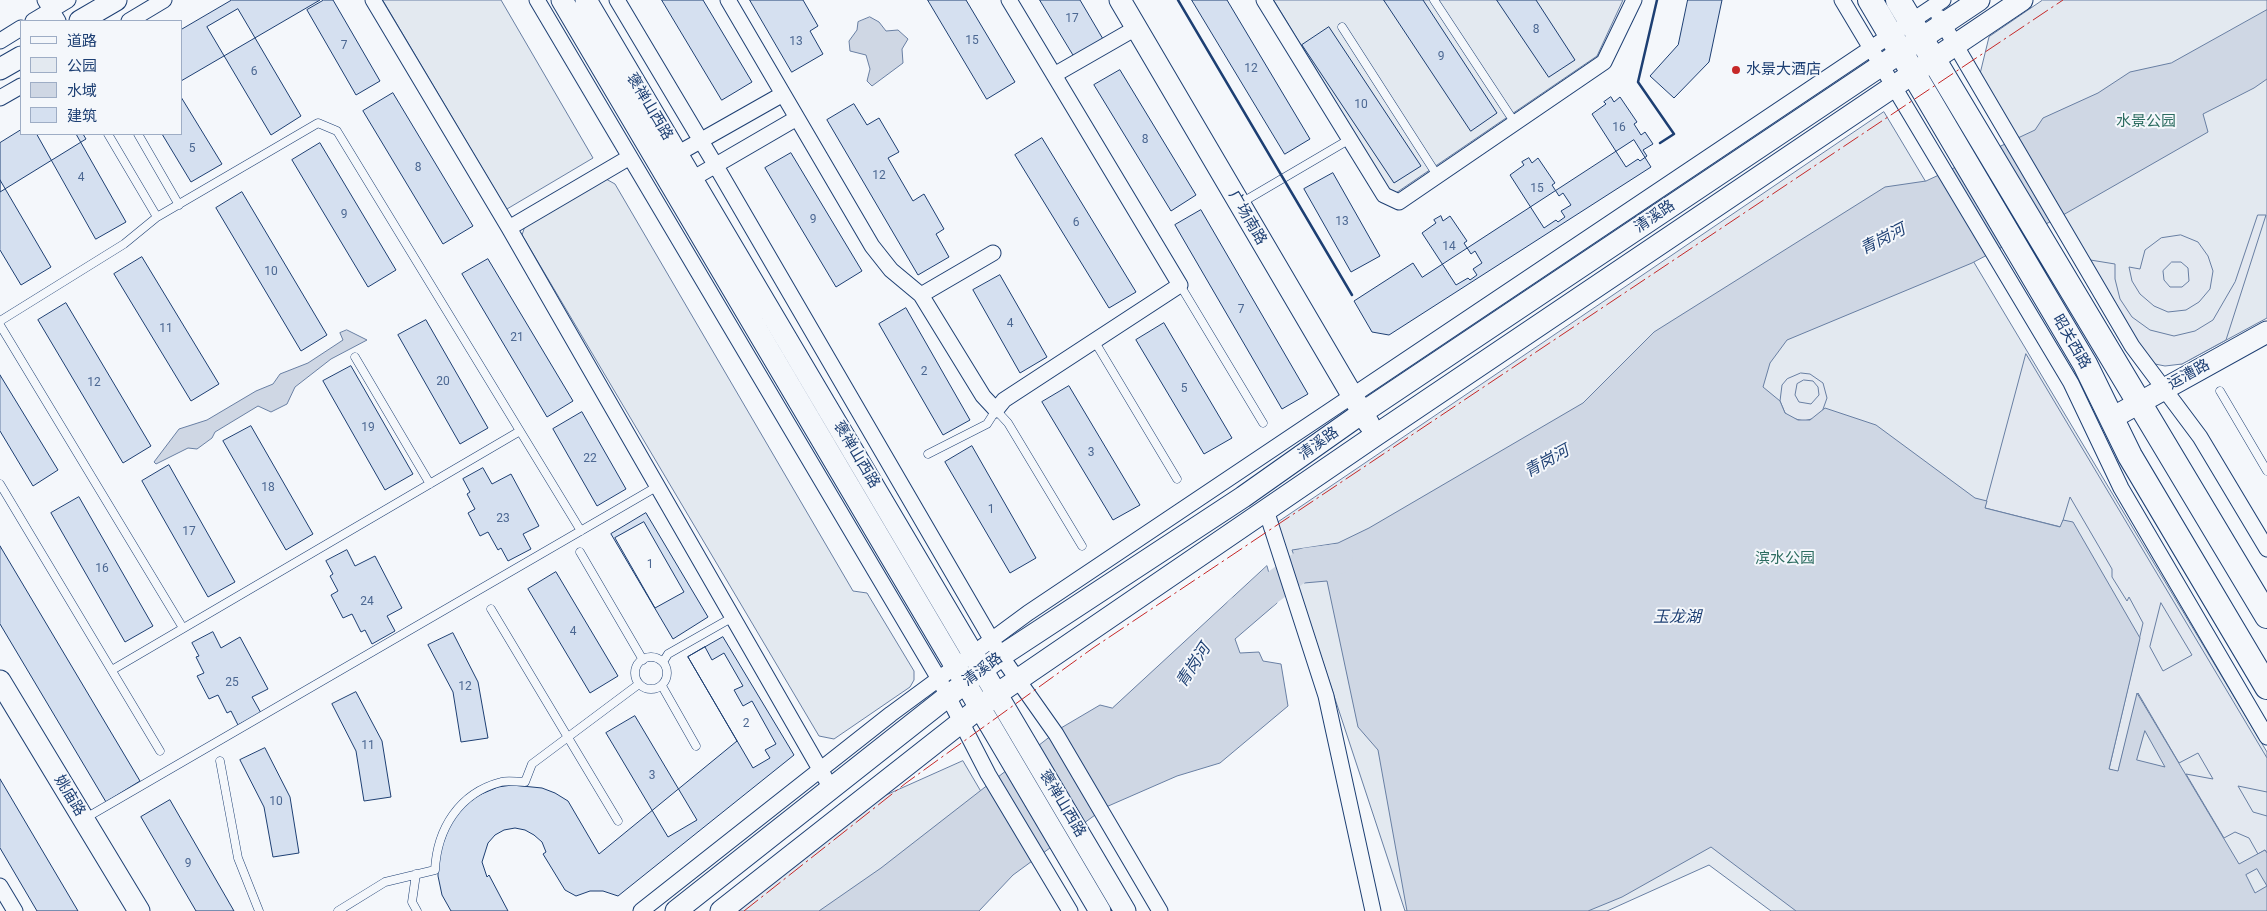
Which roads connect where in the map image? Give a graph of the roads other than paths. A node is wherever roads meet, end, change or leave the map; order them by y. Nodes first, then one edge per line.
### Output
1 (45, 0) edge
2 (68, 0) edge
3 (116, 0) edge
4 (164, 0) edge
5 (373, 0) edge
6 (537, 0) edge
7 (562, 0) edge
8 (586, 0) edge
9 (617, 0) edge
10 (728, 0) edge
11 (1009, 0) edge
12 (1120, 0) edge
13 (1264, 0) edge
14 (1434, 0) edge
15 (1634, 0) edge
16 (1842, 0) edge
17 (1870, 0) edge
18 (1898, 0) edge
19 (1979, 0) edge
20 (2022, 0) edge
21 (1937, 8) edge
22 (87, 19) edge
23 (35, 20) edge
24 (57, 20) edge
25 (131, 20) edge
26 (1342, 27) dead end
27 (1136, 28) junction
28 (20, 29) edge
29 (1916, 30) junction
30 (0, 41) edge
31 (1896, 44) junction
32 (1955, 45) junction
33 (1876, 57) junction
34 (20, 58) edge
35 (1934, 59) junction
36 (0, 69) edge
37 (1913, 73) junction
38 (1054, 75) junction
39 (1893, 86) junction
40 (20, 87) edge
41 (783, 94) junction
42 (0, 98) edge
43 (797, 118) junction
44 (1515, 123) junction
45 (109, 135) edge
46 (139, 135) edge
47 (1350, 139) junction
48 (702, 141) junction
49 (677, 154) junction
50 (630, 157) junction
51 (716, 166) junction
52 (1437, 175) junction
53 (692, 179) junction
54 (179, 204) junction
55 (1240, 204) junction
56 (157, 217) junction
57 (509, 228) junction
58 (993, 252) dead end
59 (2015, 268) junction
60 (1180, 285) junction
61 (921, 295) junction
62 (0, 321) edge
63 (0, 325) edge
64 (2267, 332) edge
65 (1095, 342) junction
66 (355, 357) dead end
67 (2164, 389) junction
68 (2220, 391) dead end
69 (2140, 402) junction
70 (1357, 404) junction
71 (996, 410) junction
72 (2112, 418) junction
73 (1263, 423) dead end
74 (520, 431) junction
75 (1376, 435) junction
76 (928, 454) dead end
77 (2267, 471) edge
78 (1177, 479) dead end
79 (0, 484) edge
80 (430, 484) junction
81 (658, 486) junction
82 (1266, 510) junction
83 (581, 531) junction
84 (1082, 546) dead end
85 (2267, 549) edge
86 (580, 552) dead end
87 (491, 609) dead end
88 (2267, 616) edge
89 (733, 617) junction
90 (182, 628) junction
91 (997, 648) junction
92 (643, 660) junction
93 (978, 661) junction
94 (663, 662) junction
95 (112, 670) junction
96 (961, 674) junction
97 (0, 680) edge
98 (1018, 680) junction
99 (639, 684) junction
100 (662, 686) junction
101 (2267, 687) edge
102 (944, 688) junction
103 (997, 694) junction
104 (980, 707) junction
105 (961, 722) junction
106 (568, 737) junction
107 (2267, 737) edge
108 (696, 746) dead end
109 (160, 751) dead end
110 (220, 761) dead end
111 (820, 770) junction
112 (832, 790) junction
113 (84, 820) junction
114 (618, 822) dead end
115 (416, 874) junction
116 (0, 886) edge
117 (15, 911) edge
118 (139, 911) edge
119 (259, 911) edge
120 (338, 911) edge
121 (417, 911) edge
122 (641, 911) edge
123 (676, 911) edge
124 (720, 911) edge
125 (1070, 911) edge
126 (1100, 911) edge
127 (1125, 911) edge
128 (1160, 911) edge
129 (1373, 911) edge

1 - 24 street
2 - 23 street
3 - 22 main road
4 - 25 street
5 - 57 street
6 - 50 street
7 - 96 main road, 褒禅山西路
8 - 49 main road, 褒禅山西路
9 - 48 street
10 - 41 street
11 - 38 street
12 - 27 main road, 广场南路
13 - 47 street
14 - 44 lane
15 - 44 street
16 - 33 street
17 - 31 main road, 昭关西路
18 - 29 main road, 昭关西路
19 - 21 main road, 清溪路
20 - 32 main road, 清溪路
21 - 29 main road, 清溪路
21 - 32 street
26 - 52 lane
27 - 38 street
27 - 55 main road, 广场南路
28 - 30 street
29 - 31 main road, 清溪路
29 - 35 main road, 昭关西路
31 - 33 main road, 清溪路
31 - 37 main road, 昭关西路
32 - 35 main road, 清溪路
32 - 67 street
33 - 39 street
33 - 70 main road, 清溪路
34 - 36 main road
35 - 37 main road, 清溪路
35 - 69 main road, 昭关西路
37 - 39 main road, 清溪路
37 - 59 main road, 昭关西路
38 - 60 street
39 - 59 street
39 - 75 main road, 清溪路
40 - 42 street
41 - 43 street
41 - 48 street
43 - 51 street
43 - 61 street
44 - 52 street
45 - 56 lane
46 - 54 lane
47 - 52 street
47 - 55 lane
48 - 49 street
48 - 51 street
49 - 53 main road, 褒禅山西路
50 - 57 street
50 - 102 street
51 - 53 street
51 - 91 street
53 - 93 main road, 褒禅山西路
54 - 56 lane
54 - 74 lane
55 - 70 main road, 广场南路
56 - 62 lane
57 - 81 street
58 - 61 street
59 - 72 main road, 昭关西路
59 - 107 street
60 - 65 street
60 - 73 lane
61 - 71 street
63 - 90 lane
64 - 67 main road, 运漕路
65 - 71 street
65 - 78 lane
66 - 80 lane
67 - 69 main road, 运漕路
67 - 85 street
68 - 77 lane
69 - 72 main road, 运漕路
69 - 88 main road, 昭关西路
70 - 75 main road, 广场南路
70 - 91 main road, 清溪路
71 - 76 lane
71 - 84 lane
72 - 101 main road, 昭关西路
74 - 80 lane
74 - 83 lane
75 - 82 main road, 清溪路
79 - 95 lane
80 - 90 lane
81 - 83 lane
81 - 89 street
82 - 98 main road, 清溪路
82 - 129 street
83 - 113 lane
86 - 92 lane
87 - 106 lane
89 - 94 lane
89 - 111 street
90 - 95 lane
91 - 93 main road, 清溪路
91 - 98 street
92 - 94 lane
92 - 99 lane
93 - 96 main road, 清溪路
93 - 103 main road, 褒禅山西路
94 - 100 lane
95 - 109 lane
96 - 102 main road, 清溪路
96 - 104 main road, 褒禅山西路
97 - 113 main road, 姚庙路
98 - 103 main road, 清溪路
98 - 128 street
99 - 100 lane
99 - 106 lane
100 - 108 lane
102 - 105 street
102 - 111 street
102 - 112 main road, 清溪路
103 - 104 main road, 清溪路
103 - 127 main road, 褒禅山西路
104 - 105 main road, 清溪路
104 - 126 main road, 褒禅山西路
105 - 124 main road, 清溪路
105 - 125 street
106 - 114 lane
106 - 115 lane
110 - 119 lane
111 - 112 street
111 - 122 street
112 - 123 main road, 清溪路
113 - 118 main road, 姚庙路
115 - 120 lane
115 - 121 lane
116 - 117 street

